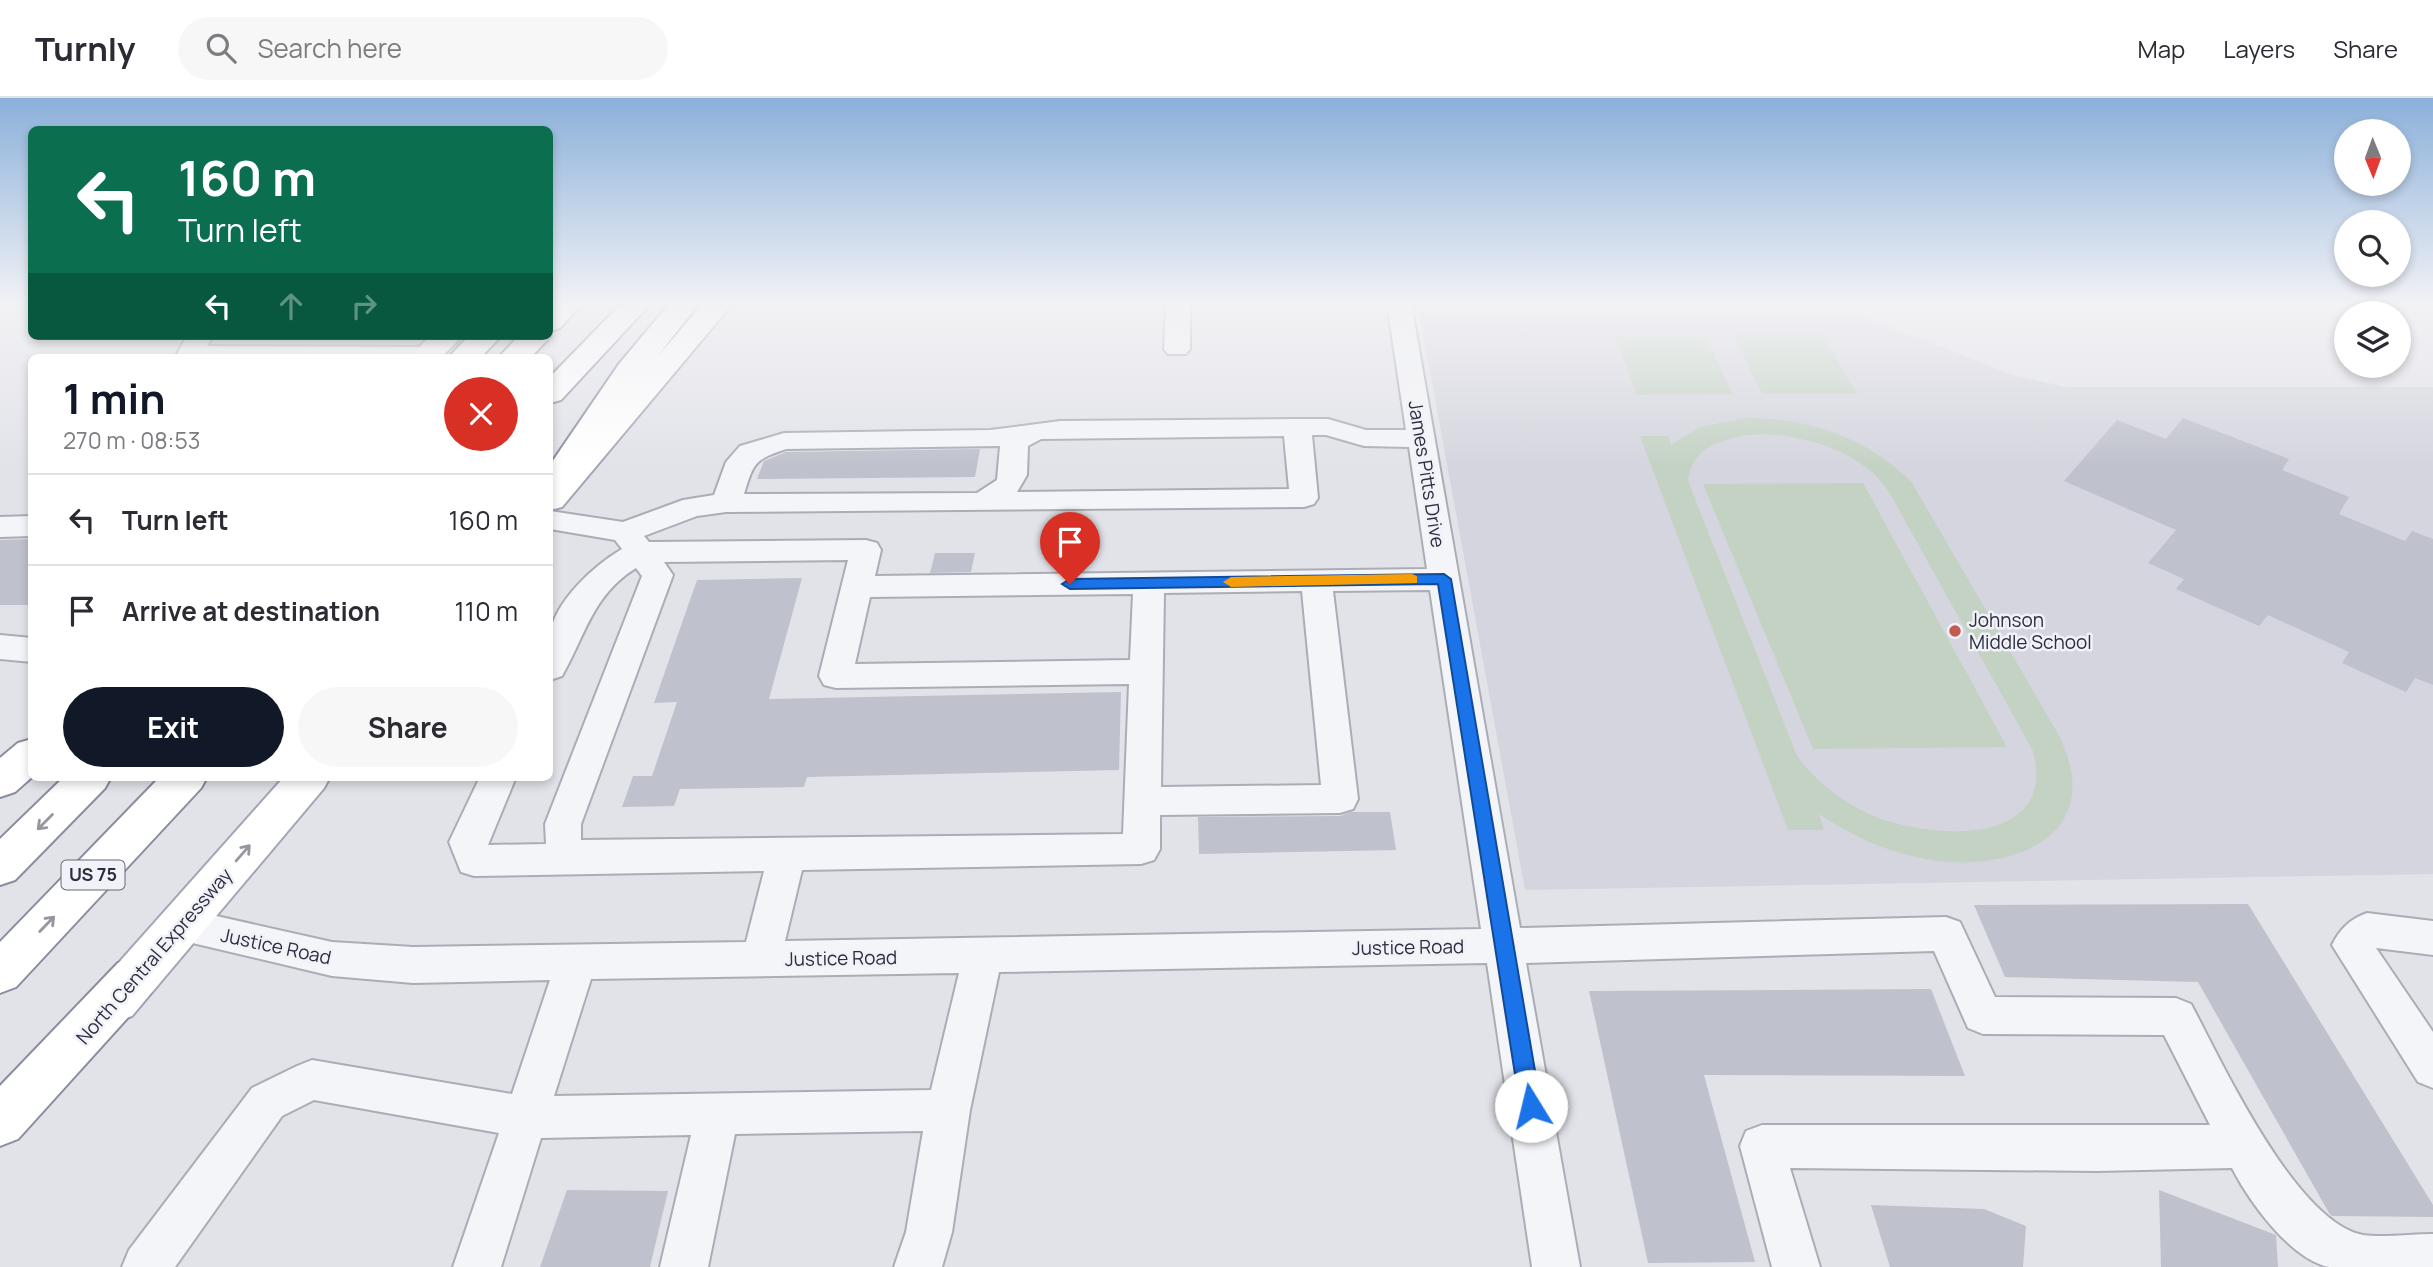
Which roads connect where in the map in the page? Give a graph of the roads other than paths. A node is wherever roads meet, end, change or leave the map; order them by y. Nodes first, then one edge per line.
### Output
1 (585, 358) edge
2 (639, 358) edge
3 (672, 358) edge
4 (1408, 358) edge
5 (553, 391) edge
6 (1297, 427) junction
7 (1030, 435) junction
8 (1421, 439) junction
9 (553, 486) edge
10 (553, 496) edge
11 (981, 502) junction
12 (726, 503) junction
13 (553, 521) edge
14 (28, 526) edge
15 (0, 527) edge
16 (633, 542) junction
17 (1444, 579) junction
18 (1316, 580) junction
19 (1149, 583) junction
20 (857, 587) junction
21 (0, 646) edge
22 (28, 650) edge
23 (553, 662) edge
24 (1146, 672) junction
25 (28, 746) edge
26 (28, 757) edge
27 (0, 772) edge
28 (0, 781) edge
29 (86, 781) edge
30 (182, 781) edge
31 (306, 781) edge
32 (496, 781) edge
33 (1142, 801) junction
34 (787, 855) junction
35 (587, 858) junction
36 (0, 867) edge
37 (181, 925) junction
38 (2433, 938) edge
39 (1505, 946) junction
40 (983, 955) junction
41 (761, 960) junction
42 (576, 963) junction
43 (0, 973) edge
44 (134, 978) junction
45 (2433, 1068) edge
46 (948, 1110) junction
47 (717, 1114) junction
48 (525, 1117) junction
49 (0, 1122) edge
50 (0, 1136) edge
51 (2245, 1146) junction
52 (2335, 1256) edge
53 (2433, 1257) edge
54 (146, 1267) edge
55 (477, 1267) edge
56 (684, 1267) edge
57 (918, 1267) edge
58 (1556, 1267) edge
59 (1796, 1267) edge

1 - 5 main road
2 - 9 main road
3 - 10 main road
4 - 8 street, James Pitts Drive
6 - 7 street
6 - 8 street
6 - 11 street
7 - 11 street
7 - 12 street
8 - 17 street, James Pitts Drive
11 - 12 street
12 - 16 street
13 - 16 lane
14 - 15 street
16 - 20 street
16 - 23 street
16 - 35 street
17 - 18 street
17 - 39 street, James Pitts Drive
18 - 19 street
18 - 33 street
19 - 20 street
19 - 24 street
20 - 24 street
21 - 22 street
24 - 33 street
25 - 27 main road
26 - 28 main road
29 -> 36 main road
43 -> 30 main road, US 75
37 -> 31 main road, North Central Expressway
32 - 35 street
33 - 34 street
34 - 35 street
34 - 41 street
37 - 42 street, Justice Road
37 - 44 main road, North Central Expressway
38 - 45 street
39 - 40 street, Justice Road
39 - 51 street, Justice Road
39 - 58 street, James Pitts Drive
40 - 41 street, Justice Road
40 - 46 street
41 - 42 street, Justice Road
42 - 48 street
44 - 49 main road
44 - 50 main road, North Central Expressway
46 - 47 street
46 - 57 street
47 - 48 street
47 - 56 street
48 - 54 street
48 - 55 street
51 - 52 street
51 - 59 street
52 - 53 street

